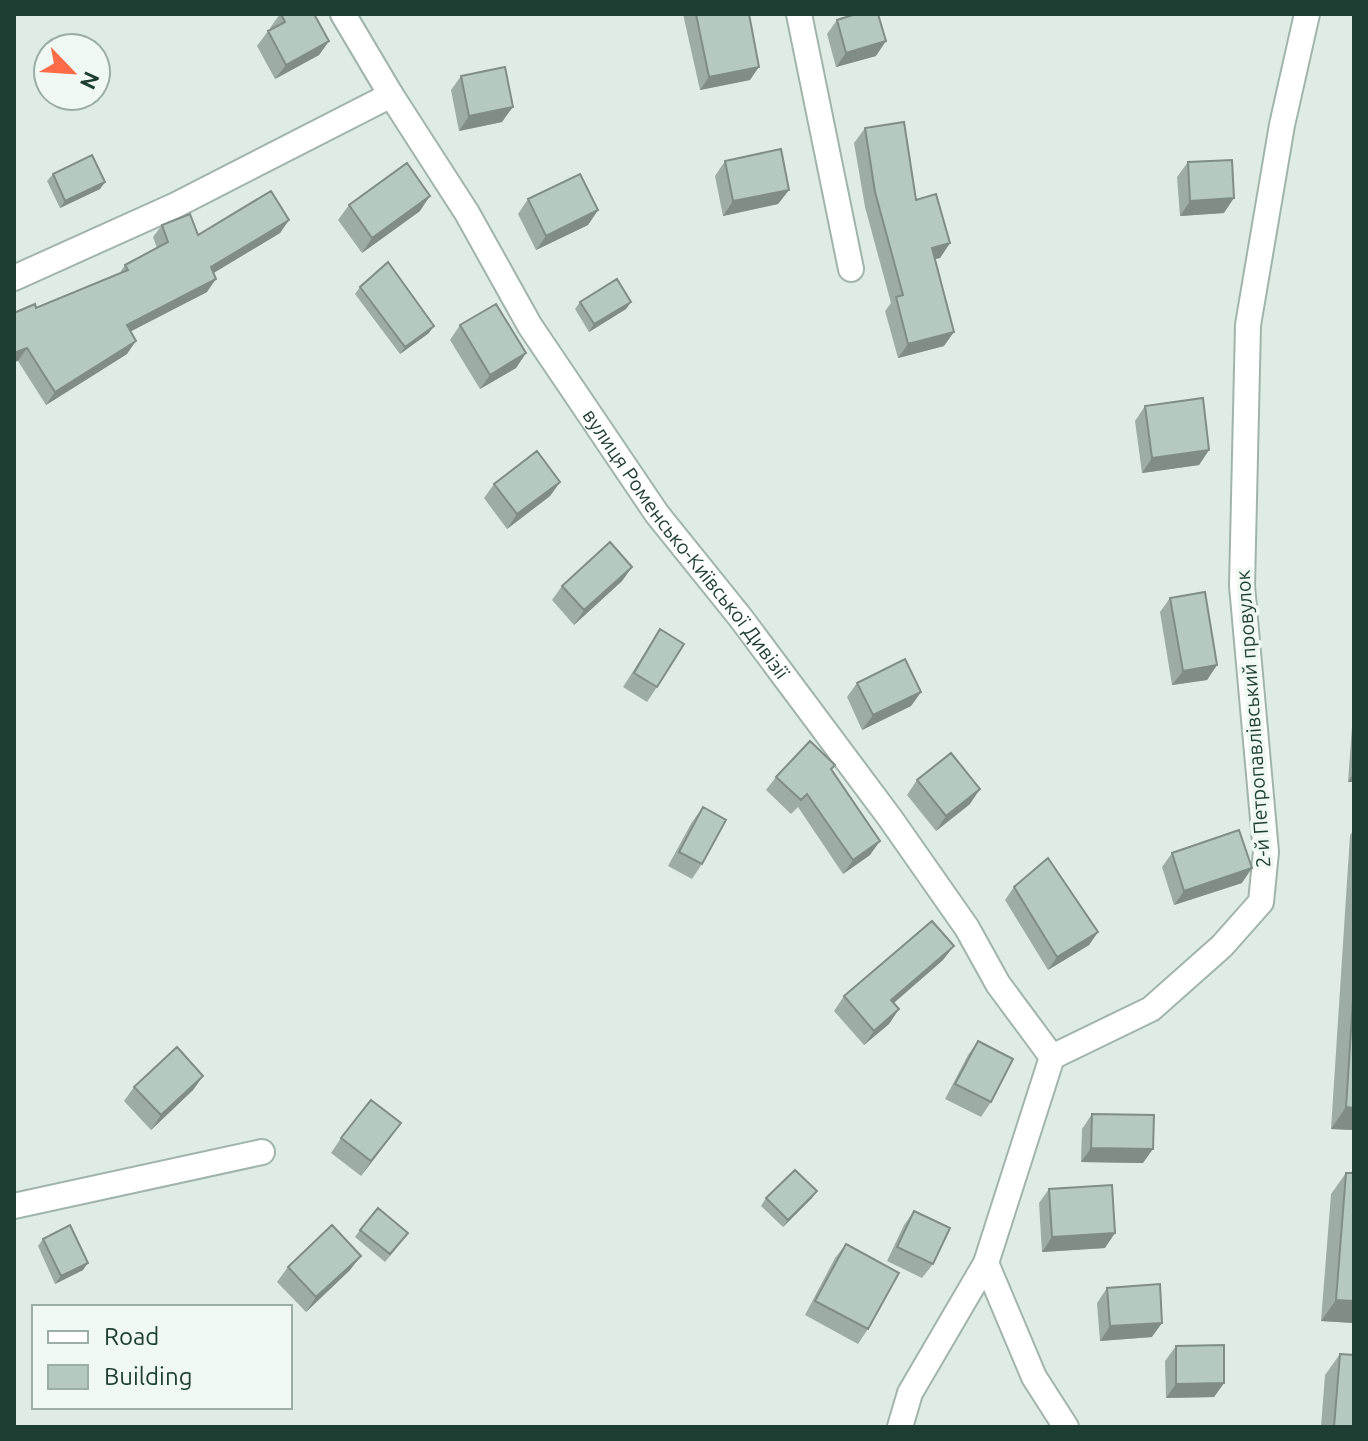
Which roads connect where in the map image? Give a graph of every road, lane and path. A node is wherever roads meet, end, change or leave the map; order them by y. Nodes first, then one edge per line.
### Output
1 (343, 14) edge
2 (799, 14) edge
3 (1307, 14) edge
4 (391, 95) junction
5 (851, 269) dead end
6 (14, 278) edge
7 (1052, 1057) junction
8 (262, 1152) dead end
9 (14, 1206) edge
10 (986, 1263) junction
11 (900, 1427) edge
12 (1066, 1427) edge

1 - 4 street, вулиця Роменсько-Київської Дивізії
2 - 5 street
3 - 7 street, 2-й Петропавлівський провулок
4 - 6 street
4 - 7 street, вулиця Роменсько-Київської Дивізії
7 - 10 street
8 - 9 street
10 - 11 street
10 - 12 street

